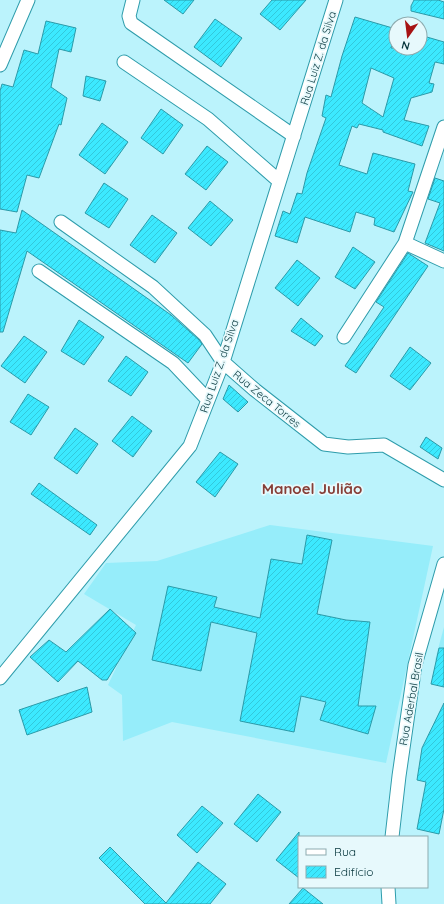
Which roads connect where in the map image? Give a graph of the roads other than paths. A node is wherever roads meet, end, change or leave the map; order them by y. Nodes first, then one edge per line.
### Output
1 (28, 0) edge
2 (134, 0) edge
3 (336, 0) edge
4 (124, 62) dead end
5 (0, 65) edge
6 (444, 127) edge
7 (294, 136) junction
8 (279, 181) junction
9 (61, 222) dead end
10 (405, 243) junction
11 (444, 261) edge
12 (39, 271) dead end
13 (344, 337) dead end
14 (223, 362) junction
15 (208, 400) junction
16 (444, 480) edge
17 (444, 564) edge
18 (0, 678) edge
19 (392, 836) edge
20 (388, 888) edge
21 (389, 904) edge

1 - 5 street
2 - 7 street
3 - 7 street, Rua Luiz Z. da Silva
4 - 8 street
6 - 10 street
7 - 8 street, Rua Luiz Z. da Silva
8 - 14 street, Rua Luiz Z. da Silva
9 - 14 street, Rua Zeca Torres
10 - 11 street
10 - 13 street
12 - 15 street
14 - 15 street, Rua Luiz Z. da Silva
14 - 16 street, Rua Zeca Torres
15 - 18 street, Rua Luiz Z. da Silva
17 - 19 street, Rua Aderbal Brasil
20 - 21 street

